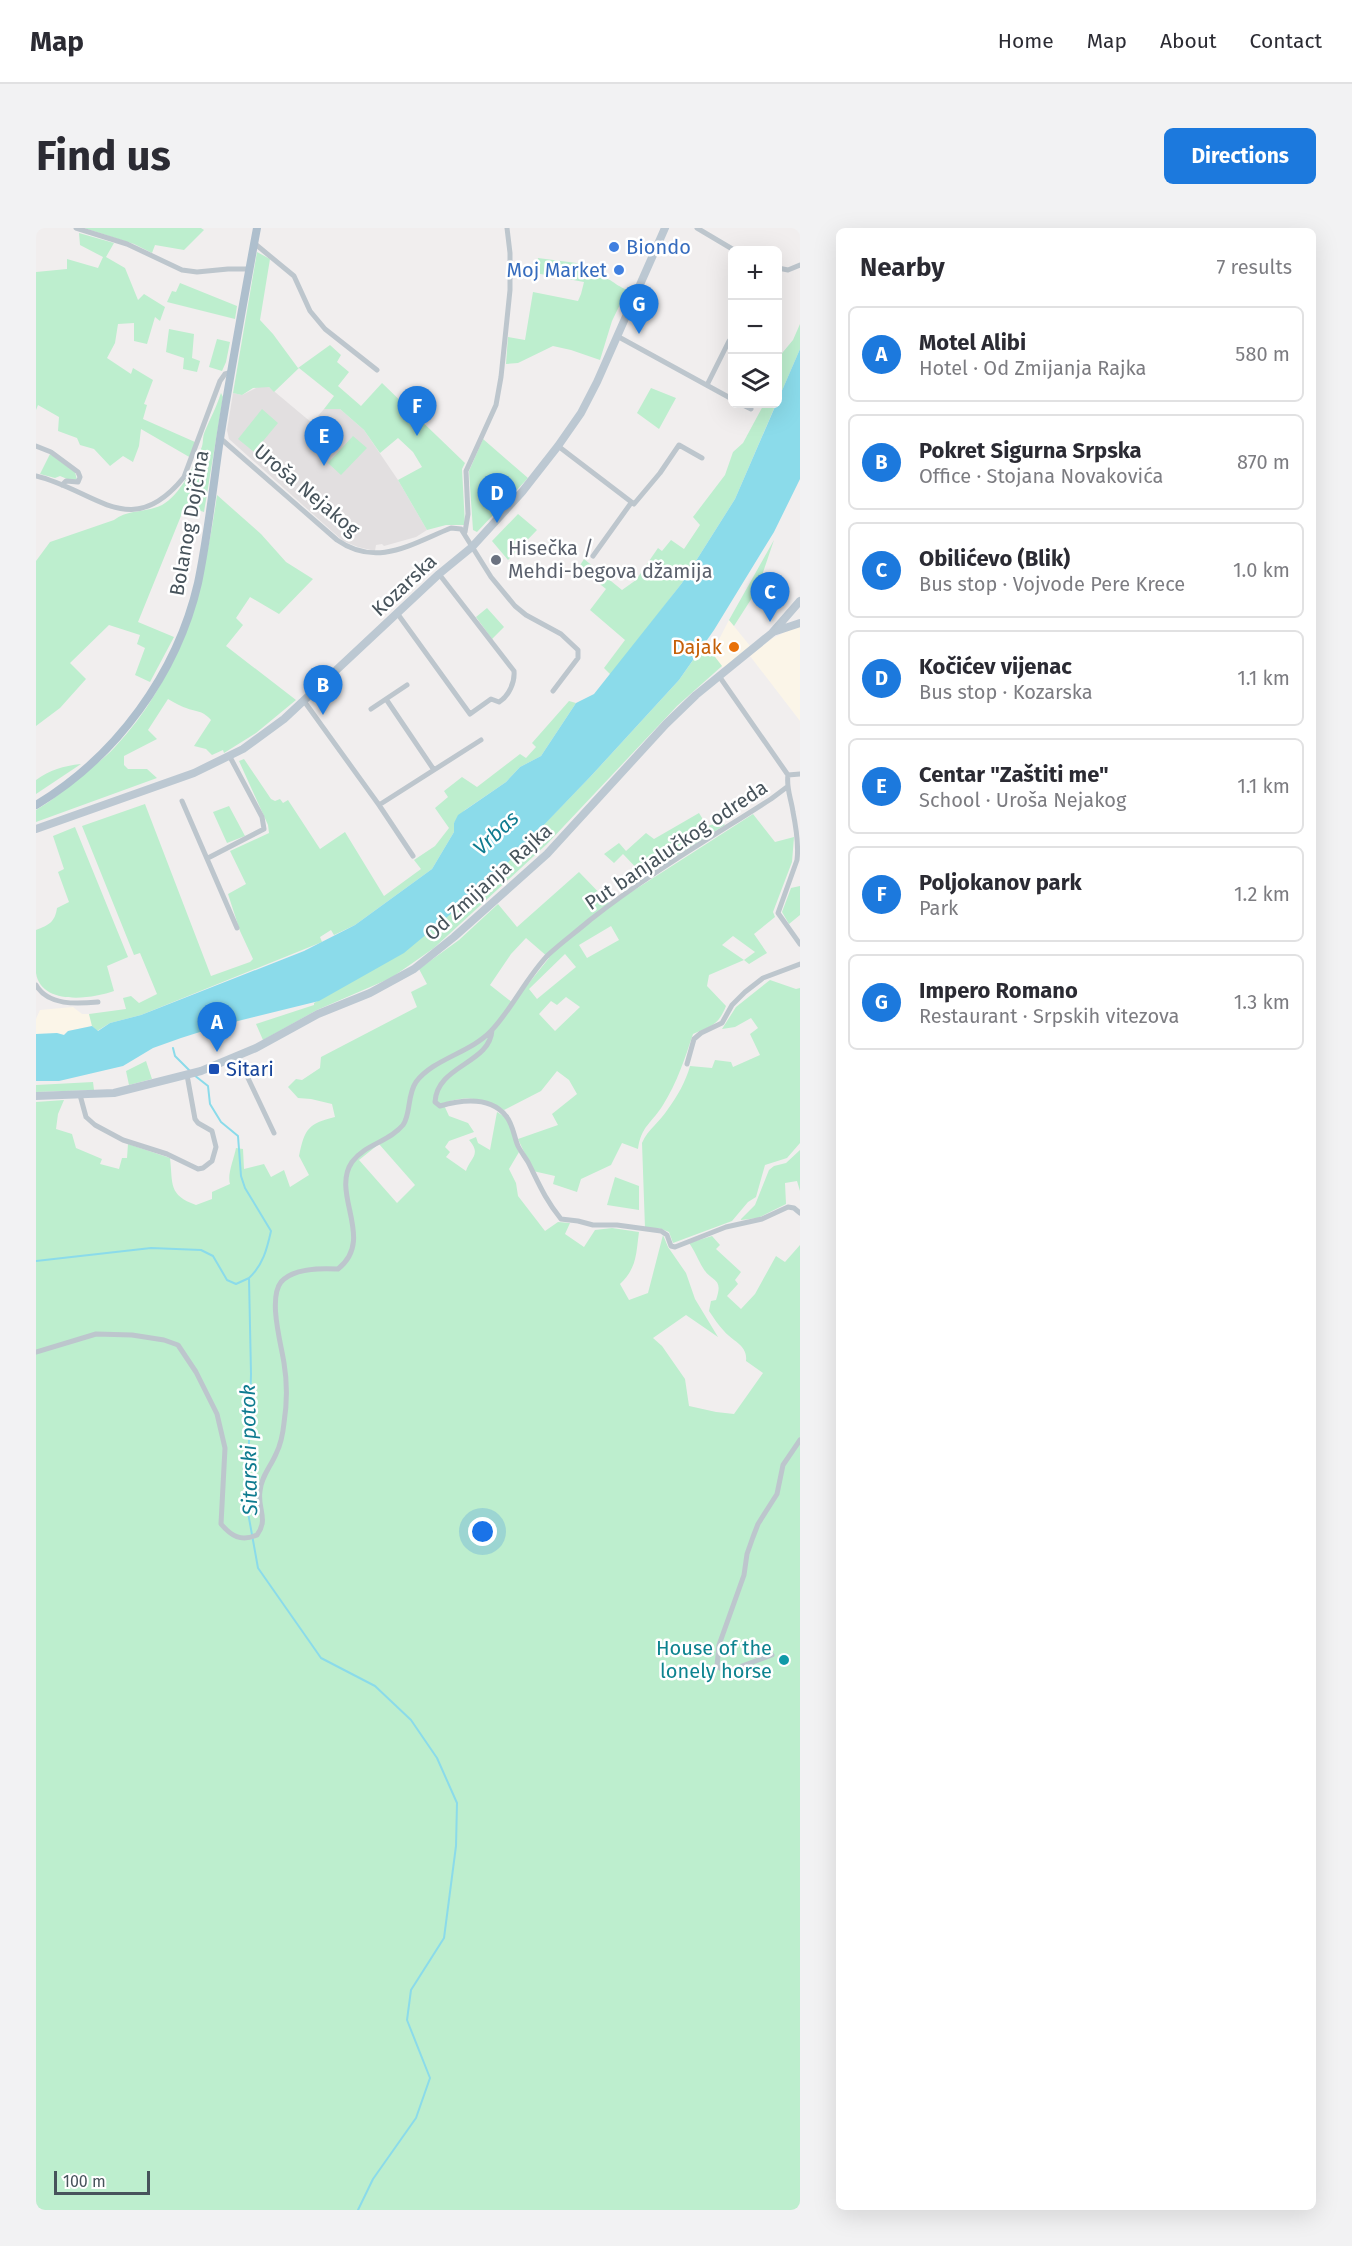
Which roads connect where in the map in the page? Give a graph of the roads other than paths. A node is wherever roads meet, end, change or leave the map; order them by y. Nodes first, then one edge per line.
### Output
1 (75, 228) edge
2 (257, 228) edge
3 (507, 228) edge
4 (665, 228) edge
5 (697, 228) edge
6 (254, 243) junction
7 (728, 246) edge
8 (800, 265) edge
9 (250, 269) junction
10 (782, 269) edge
11 (617, 336) junction
12 (728, 343) edge
13 (377, 370) dead end
14 (232, 372) junction
15 (707, 385) junction
16 (728, 397) edge
17 (220, 438) junction
18 (36, 446) edge
19 (558, 446) junction
20 (702, 458) dead end
21 (36, 476) edge
22 (62, 485) junction
23 (631, 502) junction
24 (465, 532) junction
25 (472, 547) junction
26 (593, 556) dead end
27 (439, 574) junction
28 (800, 601) edge
29 (397, 613) junction
30 (800, 623) edge
31 (772, 633) junction
32 (719, 676) junction
33 (406, 685) dead end
34 (553, 692) dead end
35 (386, 699) junction
36 (304, 701) junction
37 (371, 709) dead end
38 (481, 740) dead end
39 (230, 757) junction
40 (434, 770) junction
41 (788, 774) junction
42 (800, 774) edge
43 (787, 787) junction
44 (182, 801) dead end
45 (36, 805) edge
46 (379, 805) junction
47 (36, 829) edge
48 (413, 856) dead end
49 (208, 858) junction
50 (237, 927) dead end
51 (800, 944) edge
52 (800, 964) edge
53 (36, 985) edge
54 (98, 1002) dead end
55 (492, 1030) junction
56 (238, 1057) junction
57 (687, 1064) dead end
58 (187, 1075) junction
59 (80, 1095) junction
60 (36, 1096) edge
61 (274, 1132) dead end
62 (800, 1213) edge
63 (36, 1352) edge
64 (800, 1440) edge
65 (772, 1655) dead end

1 - 9 street
2 - 6 main road, Bolanog Dojčina
3 - 24 street
4 - 11 street, Kozarska
5 - 7 street
6 - 9 main road, Bolanog Dojčina
6 - 13 street
8 - 10 street
9 - 14 main road, Bolanog Dojčina
11 - 15 street
11 - 19 street, Kozarska
12 - 15 street
14 - 17 main road, Bolanog Dojčina
14 - 22 street
15 - 16 street
17 - 24 street, Uroša Nejakog
17 - 45 main road, Bolanog Dojčina
18 - 22 street
19 - 23 street
19 - 25 street, Kozarska
20 - 23 street
21 - 22 street
23 - 26 street
24 - 25 street
25 - 27 street, Kozarska
25 - 34 street
27 - 29 street, Kozarska
27 - 29 street
28 - 31 street
29 - 36 street, Kozarska
30 - 31 street
31 - 32 street, Od Zmijanja Rajka
32 - 41 street
32 - 56 street, Od Zmijanja Rajka
33 - 35 street
35 - 37 street
35 - 40 street
36 - 39 street, Kozarska
36 - 46 street
38 - 40 street
39 - 47 street, Kozarska
39 - 49 street
40 - 46 street
41 - 42 street
41 - 43 street
43 - 51 street
43 - 55 street, Put banjalučkog odreda
44 - 49 street
46 - 48 street
49 - 50 street
52 - 57 street
53 - 54 street
55 - 62 street
55 - 63 street, Put banjalučkog odreda
56 - 58 street, Od Zmijanja Rajka
56 - 61 street
58 - 59 street, Od Zmijanja Rajka
58 - 59 street
59 - 60 street, Od Zmijanja Rajka
64 - 65 street

